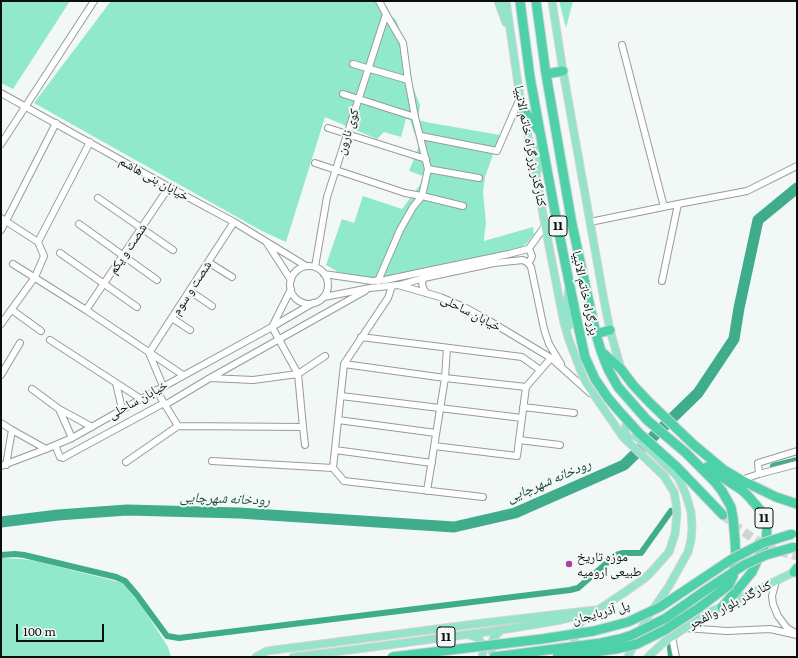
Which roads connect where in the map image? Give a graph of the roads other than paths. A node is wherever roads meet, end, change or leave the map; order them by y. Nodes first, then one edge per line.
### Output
1 (94, 1) edge
2 (379, 1) edge
3 (498, 1) edge
4 (506, 1) edge
5 (520, 1) edge
6 (536, 1) edge
7 (552, 1) edge
8 (386, 14) junction
9 (512, 41) junction
10 (622, 45) dead end
11 (354, 64) dead end
12 (369, 68) junction
13 (563, 71) junction
14 (546, 74) junction
15 (408, 80) junction
16 (1, 93) edge
17 (343, 94) dead end
18 (520, 98) junction
19 (359, 99) junction
20 (25, 106) junction
21 (522, 108) junction
22 (415, 117) junction
23 (56, 124) junction
24 (328, 128) dead end
25 (540, 133) junction
26 (347, 134) junction
27 (420, 136) junction
28 (90, 142) junction
29 (1, 144) edge
30 (426, 159) junction
31 (314, 163) dead end
32 (797, 166) edge
33 (428, 169) junction
34 (335, 170) junction
35 (479, 178) dead end
36 (537, 179) junction
37 (169, 187) junction
38 (422, 196) junction
39 (98, 198) dead end
40 (678, 204) junction
41 (462, 206) dead end
42 (664, 207) junction
43 (4, 220) edge
44 (234, 222) junction
45 (590, 222) junction
46 (79, 224) dead end
47 (545, 226) junction
48 (141, 228) junction
49 (1, 230) edge
50 (266, 241) junction
51 (38, 242) junction
52 (528, 249) junction
53 (173, 250) dead end
54 (60, 253) dead end
55 (123, 256) junction
56 (208, 262) junction
57 (528, 263) junction
58 (13, 264) dead end
59 (306, 266) junction
60 (315, 267) junction
61 (324, 274) junction
62 (35, 277) junction
63 (232, 277) dead end
64 (424, 278) junction
65 (157, 280) dead end
66 (291, 280) junction
67 (378, 281) junction
68 (662, 281) dead end
69 (104, 283) junction
70 (395, 286) junction
71 (570, 286) junction
72 (370, 288) junction
73 (291, 289) junction
74 (190, 290) junction
75 (426, 293) junction
76 (324, 297) junction
77 (313, 303) junction
78 (212, 306) dead end
79 (137, 307) dead end
80 (12, 310) junction
81 (86, 310) junction
82 (172, 318) junction
83 (1, 324) edge
84 (272, 327) junction
85 (190, 330) dead end
86 (610, 330) junction
87 (41, 331) dead end
88 (596, 334) junction
89 (361, 337) junction
90 (278, 339) junction
91 (50, 340) dead end
92 (20, 343) dead end
93 (447, 348) junction
94 (601, 351) junction
95 (573, 352) junction
96 (149, 353) junction
97 (325, 356) dead end
98 (551, 358) junction
99 (344, 364) junction
100 (564, 369) junction
101 (621, 369) junction
102 (540, 370) junction
103 (298, 374) junction
104 (1, 375) edge
105 (183, 375) junction
106 (210, 378) junction
107 (445, 378) junction
108 (116, 384) junction
109 (163, 386) junction
110 (526, 387) junction
111 (32, 389) dead end
112 (156, 390) junction
113 (340, 396) junction
114 (140, 398) junction
115 (597, 399) junction
116 (611, 401) junction
117 (165, 404) junction
118 (523, 407) junction
119 (440, 408) junction
120 (122, 409) junction
121 (59, 410) junction
122 (574, 413) dead end
123 (522, 418) junction
124 (338, 420) junction
125 (1, 423) edge
126 (626, 425) junction
127 (178, 426) junction
128 (92, 427) junction
129 (303, 427) junction
130 (12, 430) junction
131 (635, 432) junction
132 (436, 433) junction
133 (72, 438) junction
134 (519, 440) junction
135 (55, 445) junction
136 (305, 445) dead end
137 (560, 445) dead end
138 (434, 446) junction
139 (46, 449) junction
140 (335, 450) junction
141 (797, 451) edge
142 (686, 453) junction
143 (212, 461) dead end
144 (126, 462) dead end
145 (432, 462) junction
146 (797, 464) edge
147 (3, 465) edge
148 (333, 468) junction
149 (676, 472) junction
150 (759, 474) junction
151 (666, 478) junction
152 (741, 480) junction
153 (427, 491) junction
154 (483, 497) dead end
155 (797, 504) edge
156 (723, 515) tunnel mouth
157 (797, 534) edge
158 (797, 547) edge
159 (796, 571) edge
160 (776, 581) junction
161 (722, 607) junction
162 (598, 610) junction
163 (685, 628) junction
164 (501, 630) junction
165 (466, 634) junction
166 (797, 634) edge
167 (672, 637) junction
168 (657, 648) junction
169 (256, 657) edge
170 (293, 657) edge
171 (392, 657) edge
172 (482, 657) edge
173 (495, 657) edge
174 (558, 657) edge
175 (574, 657) edge
176 (628, 657) edge
177 (648, 657) edge
178 (653, 657) edge
179 (676, 657) edge

1 - 20 street
2 - 8 street
3 - 9 main road
4 - 9 main road, کنارگذر بزرگراه خاتم الانبیا
5 - 25 highway, بزرگراه خاتم الانبیا / 11
6 - 14 highway, بزرگراه خاتم الانبیا / 11
7 - 13 main road
8 - 12 street, کوی نارون
8 - 15 street
9 - 18 main road, کنارگذر بزرگراه خاتم الانبیا
10 - 42 street
11 - 12 street
12 - 15 street
12 - 19 street, کوی نارون
13 - 14 highway
13 - 45 main road
14 - 88 highway, بزرگراه خاتم الانبیا / 11
15 - 22 street
16 - 20 street, خیابان بنی هاشم
17 - 19 street
18 - 21 main road, کنارگذر بزرگراه خاتم الانبیا
18 - 27 street
19 - 22 street
19 - 26 street, کوی نارون
20 - 23 street, خیابان بنی هاشم
20 - 29 street
21 - 25 highway
21 - 36 main road, کنارگذر بزرگراه خاتم الانبیا
22 - 27 street
23 - 28 street, خیابان بنی هاشم
23 - 43 street
24 - 26 street
25 - 36 main road
25 - 71 highway, بزرگراه خاتم الانبیا / 11
26 - 30 street
26 - 34 street, کوی نارون
27 - 30 street
28 - 37 street, خیابان بنی هاشم
28 - 51 street
30 - 33 street
31 - 34 street
32 - 40 street
33 - 35 street
33 - 38 street
34 - 38 street
34 - 60 street, کوی نارون
36 - 47 main road, کنارگذر بزرگراه خاتم الانبیا
37 - 44 street, خیابان بنی هاشم
37 - 48 street, شصت و یکم
38 - 41 street
38 - 67 street
39 - 48 street
40 - 42 street
40 - 68 street
42 - 45 street
43 - 49 street
43 - 51 street
44 - 50 street, خیابان بنی هاشم
44 - 56 street, شصت و سوم
45 - 86 main road
46 - 55 street
47 - 52 street
47 - 95 main road, کنارگذر بزرگراه خاتم الانبیا
48 - 53 street
48 - 55 street, شصت و یکم
50 - 59 street, خیابان بنی هاشم
50 - 66 street
51 - 62 street
52 - 57 street
52 - 67 street
54 - 69 street
55 - 65 street
55 - 69 street, شصت و یکم
56 - 63 street
56 - 74 street, شصت و سوم
57 - 64 street
57 - 100 street
58 - 62 street
59 - 60 street
59 - 66 street
60 - 61 street
61 - 67 street
61 - 76 street
62 - 80 street
62 - 81 street
64 - 70 street
64 - 75 street
66 - 73 street
69 - 79 street
69 - 81 street, شصت و یکم
70 - 72 street, خیابان ساحلی
70 - 75 street, خیابان ساحلی
70 - 89 street
71 - 95 main road
71 - 116 highway, بزرگراه خاتم الانبیا / 11
72 - 76 street, خیابان ساحلی
72 - 90 street
73 - 77 street
73 - 84 street
74 - 78 street
74 - 82 street, شصت و سوم
75 - 98 street, خیابان ساحلی
76 - 77 street
77 - 84 street, خیابان ساحلی
80 - 83 street
80 - 87 street
81 - 96 street
82 - 85 street
82 - 96 street, شصت و سوم
84 - 90 street
84 - 105 street, خیابان ساحلی
86 - 88 highway
86 - 101 main road
88 - 94 highway, بزرگراه خاتم الانبیا / 11
89 - 93 street
89 - 99 street
90 - 103 street
90 - 106 street
91 - 108 street
92 - 104 street
93 - 102 street
93 - 107 street
94 - 101 highway, 11
94 - 142 highway, بزرگراه خاتم الانبیا / 11
95 - 115 main road, کنارگذر بزرگراه خاتم الانبیا
96 - 105 street
96 - 109 street
97 - 103 street
98 - 100 street, خیابان ساحلی
98 - 102 street
99 - 107 street
99 - 113 street
100 - 115 street, خیابان ساحلی
101 - 152 highway, 11
102 - 110 street
103 - 106 street
103 - 129 street
105 - 109 street, خیابان ساحلی
106 - 117 street
107 - 110 street
107 - 119 street
108 - 114 street
108 - 120 street
109 - 112 street, خیابان ساحلی
110 - 118 street
111 - 121 street
112 - 114 street, خیابان ساحلی
112 - 117 street
113 - 119 street
113 - 124 street
114 - 120 street, خیابان ساحلی
115 - 151 main road, کنارگذر بزرگراه خاتم الانبیا
116 - 126 main road
116 - 131 highway, بزرگراه خاتم الانبیا / 11
117 - 127 street
117 - 135 street
118 - 122 street
118 - 123 street
119 - 123 street
119 - 132 street
120 - 128 street, خیابان ساحلی
121 - 128 street
121 - 133 street
123 - 134 street
124 - 132 street
124 - 140 street
125 - 130 street
126 - 131 main road
126 - 151 main road
127 - 129 street
127 - 144 street
128 - 133 street, خیابان ساحلی
129 - 136 street
130 - 139 street
130 - 147 street
131 - 149 highway, 11
132 - 138 street
133 - 135 street, خیابان ساحلی
134 - 137 street
134 - 138 street
135 - 139 street, خیابان ساحلی
138 - 145 street
139 - 147 street, خیابان ساحلی
140 - 145 street
140 - 148 street
141 - 150 street
142 - 161 highway, 11
142 - 174 highway, bridge
143 - 148 street
145 - 153 street
146 - 150 street
148 - 153 street
149 - 156 highway, 11
149 - 176 main road, bridge
150 - 152 street
151 - 162 main road, 11
152 - 155 highway, 11
153 - 154 street
157 - 171 highway, پل آذربایجان, bridge
158 - 173 highway, پل آذربایجان, bridge
159 - 160 main road, کنارگذر بلوار والفجر / 11
160 - 161 main road, کنارگذر بلوار والفجر / 11
160 - 166 street
161 - 163 main road, کنارگذر بلوار والفجر / 11
162 - 164 main road, 11
162 - 169 main road
162 - 175 main road
163 - 166 street
163 - 167 main road, کنارگذر بلوار والفجر / 11
164 - 165 main road, 11
164 - 173 main road
165 - 170 main road, 11
165 - 172 main road
167 - 168 main road, کنارگذر بلوار والفجر / 11
167 - 179 street
168 - 177 main road, کنارگذر بلوار والفجر / 11
168 - 178 main road

